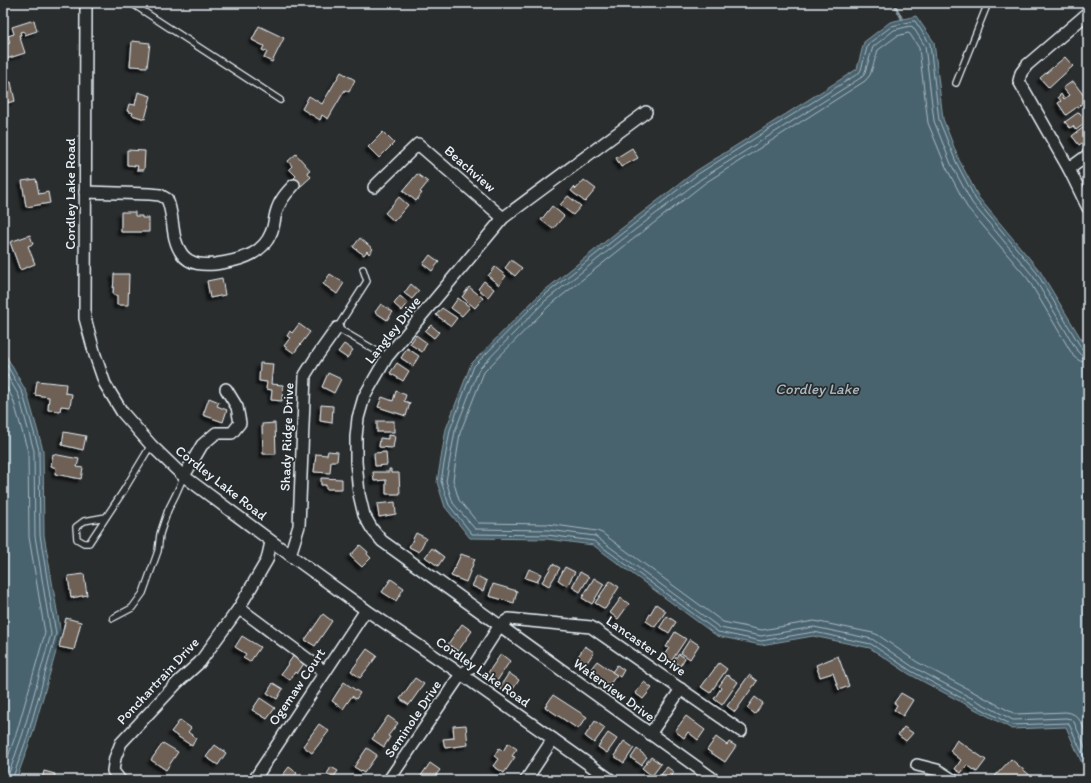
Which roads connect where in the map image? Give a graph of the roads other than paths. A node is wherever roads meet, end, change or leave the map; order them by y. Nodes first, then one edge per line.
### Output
1 (86, 3) edge
2 (131, 3) edge
3 (988, 3) edge
4 (1088, 14) edge
5 (956, 83) dead end
6 (280, 100) dead end
7 (646, 112) dead end
8 (1088, 155) edge
9 (1069, 169) junction
10 (294, 185) dead end
11 (374, 187) dead end
12 (85, 192) junction
13 (1088, 208) edge
14 (503, 218) junction
15 (363, 270) dead end
16 (338, 328) junction
17 (387, 357) junction
18 (226, 389) dead end
19 (151, 445) junction
20 (184, 476) junction
21 (106, 517) junction
22 (272, 542) junction
23 (290, 555) junction
24 (239, 608) junction
25 (366, 610) junction
26 (113, 618) dead end
27 (500, 625) junction
28 (325, 672) junction
29 (461, 674) junction
30 (681, 689) junction
31 (740, 731) dead end
32 (650, 734) junction
33 (553, 739) junction
34 (917, 765) dead end
35 (712, 778) dead end
36 (120, 780) edge
37 (254, 780) edge
38 (389, 780) edge
39 (526, 780) edge
40 (611, 780) edge
41 (953, 780) edge

1 - 12 street, Cordley Lake Road
2 - 6 lane
3 - 5 lane
4 - 9 street
7 - 14 street, Langley Drive
8 - 9 street
9 - 13 street
10 - 12 street
11 - 14 street, Beachview
12 - 19 street, Cordley Lake Road
14 - 17 street, Langley Drive
15 - 16 lane
16 - 17 lane
16 - 23 street, Shady Ridge Drive
17 - 27 street, Langley Drive
18 - 20 street
19 - 20 street, Cordley Lake Road
19 - 21 lane
20 - 22 street, Cordley Lake Road
20 - 26 lane
21 - 21 lane
22 - 23 street, Cordley Lake Road
22 - 24 street, Ponchartrain Drive
23 - 25 street, Cordley Lake Road
24 - 28 street
24 - 36 street, Ponchartrain Drive
25 - 28 street, Ogemaw Court
25 - 29 street, Cordley Lake Road
27 - 29 street
27 - 30 street, Lancaster Drive
27 - 32 street, Waterview Drive
28 - 37 street, Ogemaw Court
29 - 33 street, Cordley Lake Road
29 - 38 street, Seminole Drive
30 - 31 street, Lancaster Drive
30 - 32 street
32 - 35 street, Waterview Drive
33 - 39 street
33 - 40 street, Cordley Lake Road
34 - 41 street

